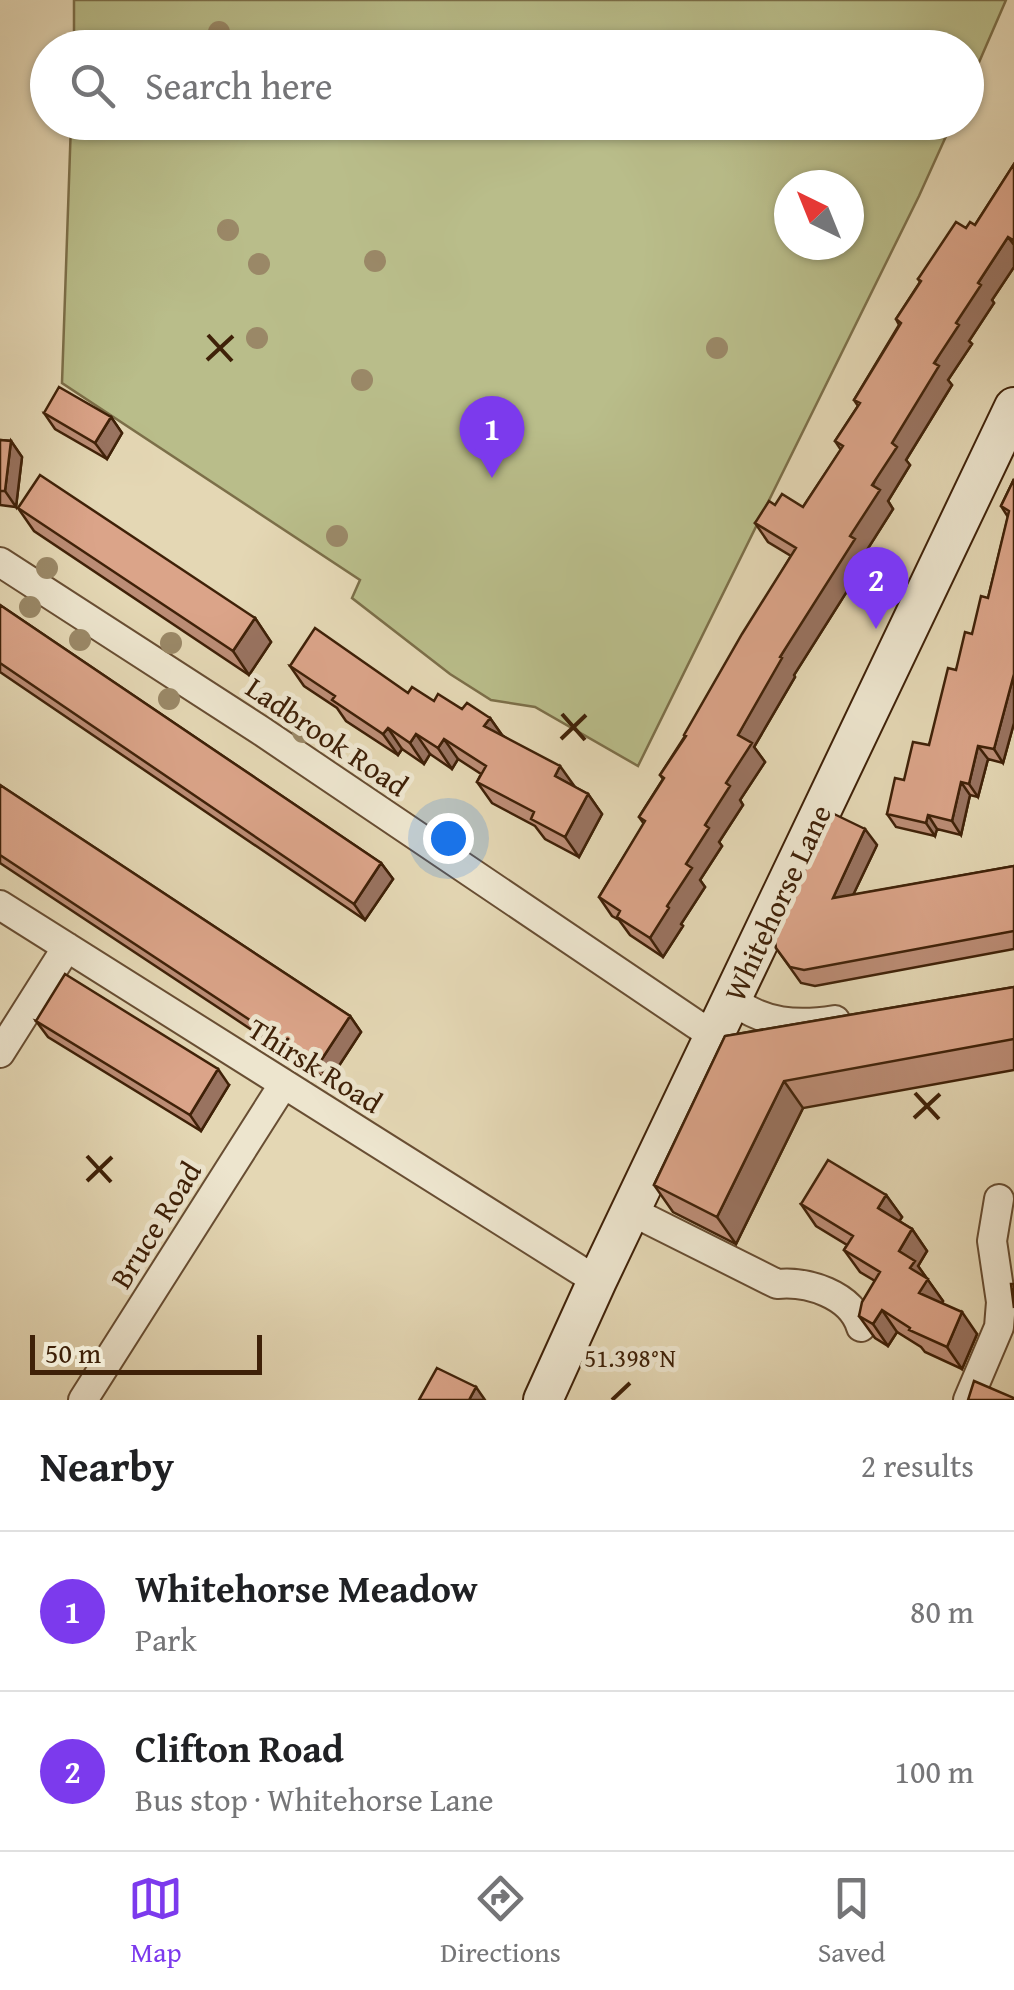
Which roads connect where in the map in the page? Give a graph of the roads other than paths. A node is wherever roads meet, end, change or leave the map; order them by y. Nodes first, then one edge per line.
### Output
1 (1014, 407) edge
2 (0, 562) edge
3 (0, 905) edge
4 (67, 947) junction
5 (733, 1000) junction
6 (866, 1015) edge
7 (716, 1034) junction
8 (0, 1052) edge
9 (283, 1085) junction
10 (999, 1199) dead end
11 (631, 1210) junction
12 (597, 1281) junction
13 (861, 1326) edge
14 (83, 1400) edge
15 (543, 1400) edge
16 (968, 1400) edge

1 - 5 main road, Whitehorse Lane
2 - 7 street, Ladbrook Road
3 - 4 street, Thirsk Road
4 - 8 street
4 - 9 street, Thirsk Road
5 - 6 street
5 - 7 main road, Whitehorse Lane
7 - 11 main road, Whitehorse Lane
9 - 12 street, Thirsk Road
9 - 14 street, Bruce Road
10 - 16 street
11 - 12 main road, Whitehorse Lane
11 - 13 street
12 - 15 main road, Whitehorse Lane

